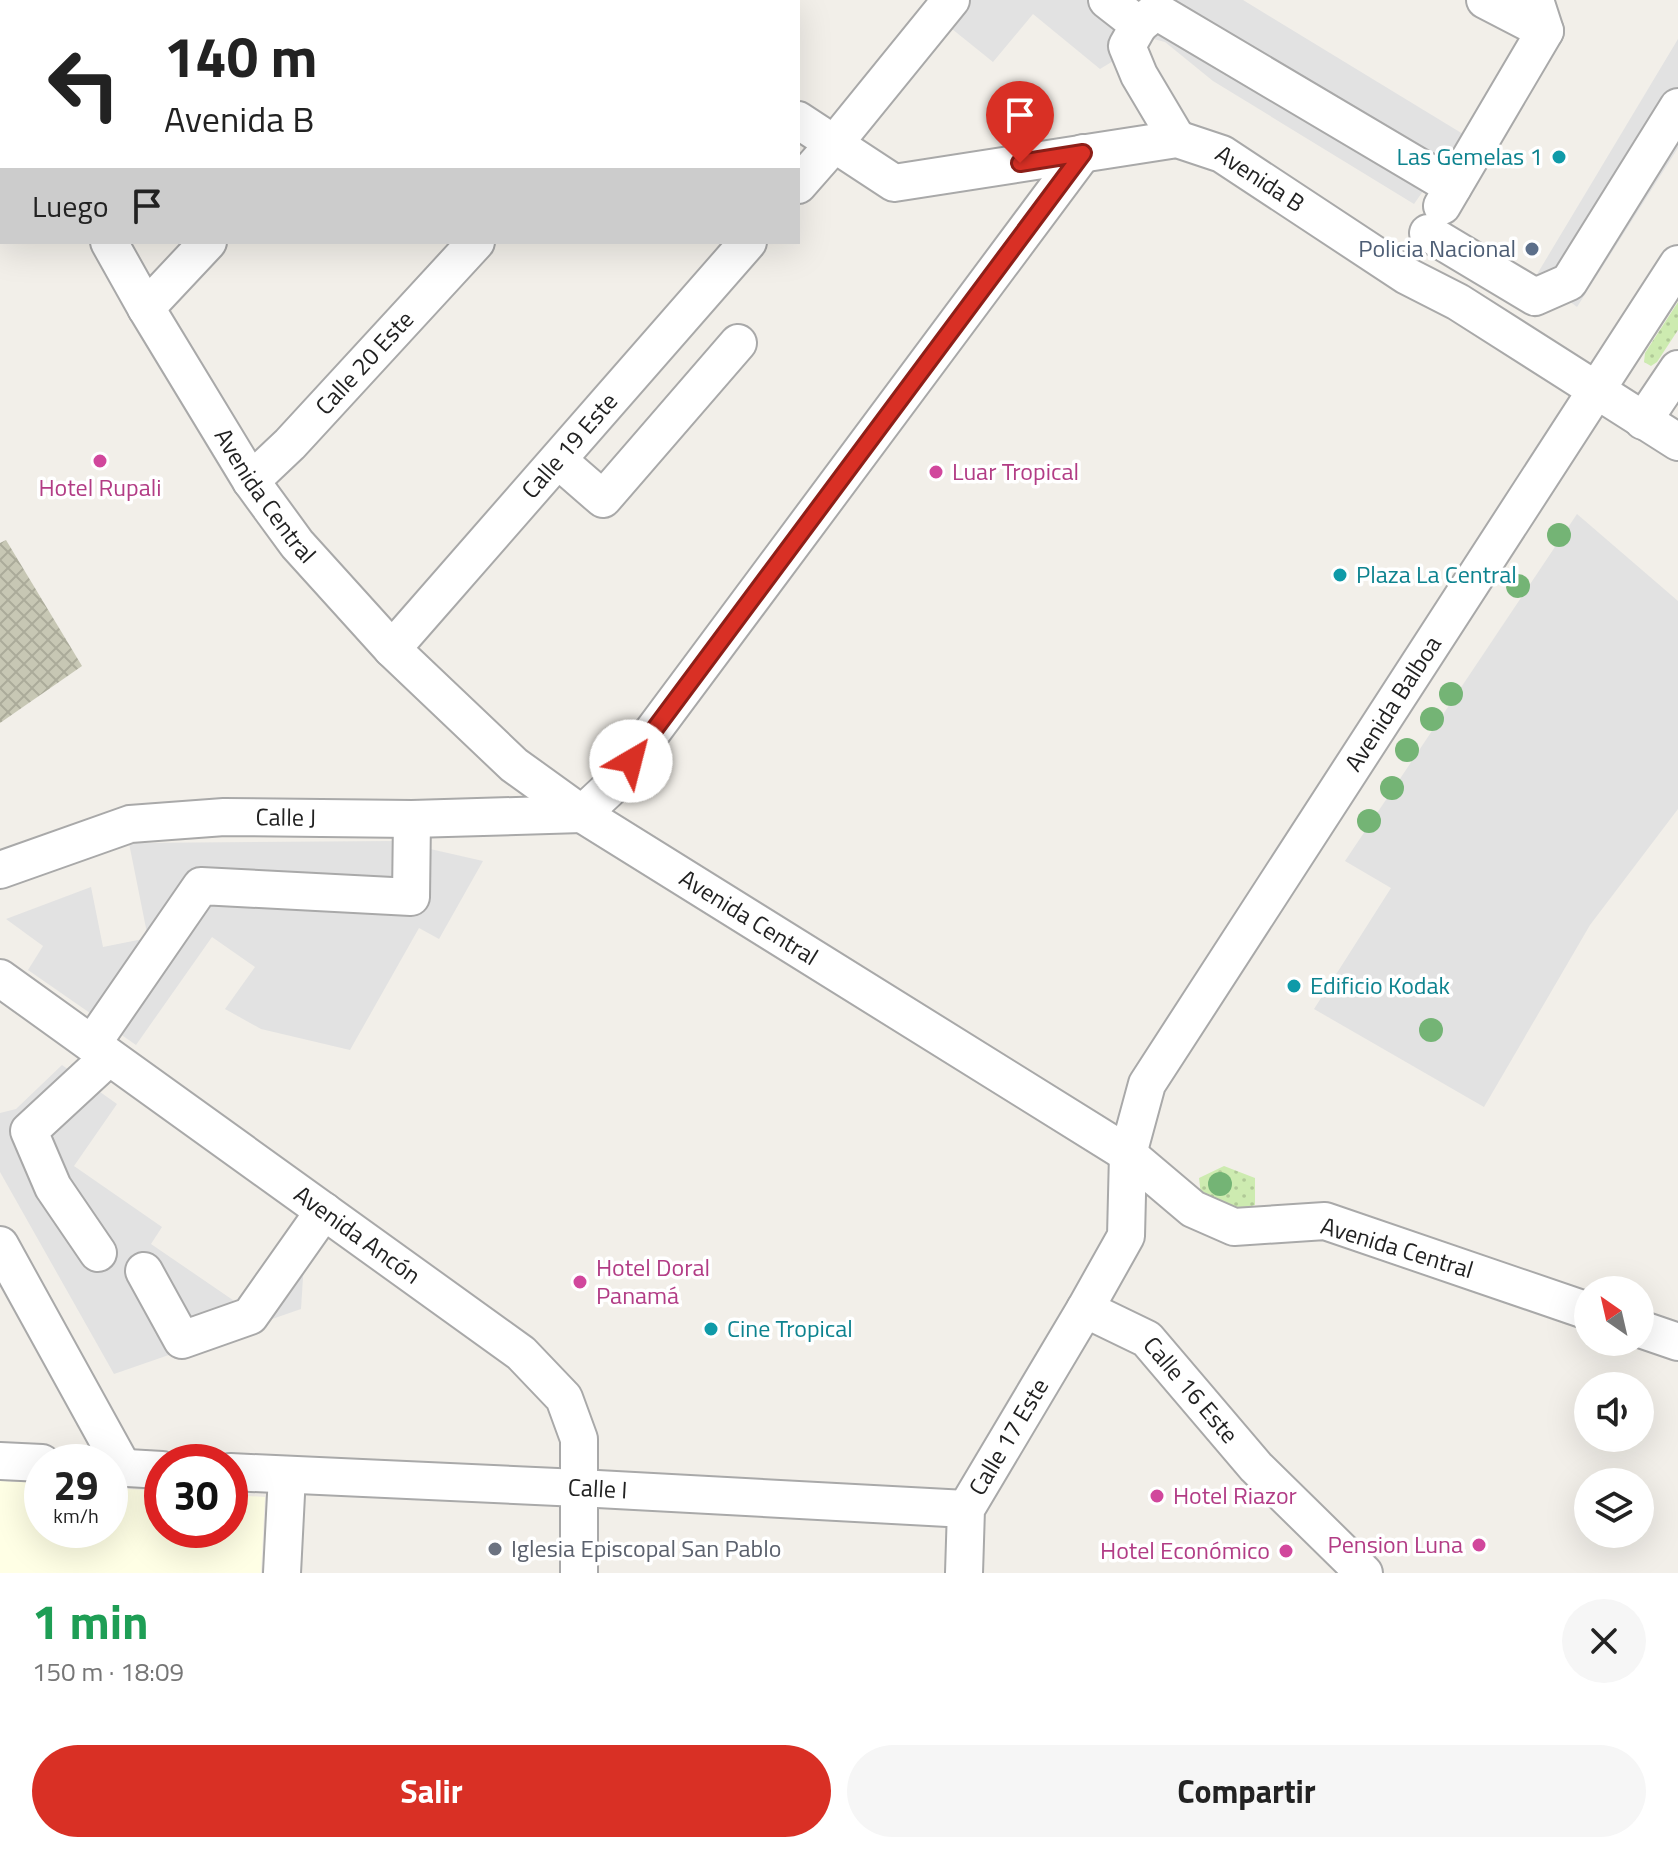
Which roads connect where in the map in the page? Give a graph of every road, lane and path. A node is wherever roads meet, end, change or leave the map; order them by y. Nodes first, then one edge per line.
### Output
1 (951, 0) edge
2 (1107, 0) edge
3 (1485, 0) edge
4 (1540, 16) edge
5 (1139, 25) junction
6 (1678, 107) edge
7 (800, 121) edge
8 (1177, 139) junction
9 (834, 144) junction
10 (1083, 153) junction
11 (800, 183) edge
12 (1453, 187) junction
13 (1428, 233) junction
14 (110, 244) edge
15 (206, 244) edge
16 (474, 244) edge
17 (746, 244) edge
18 (1678, 264) edge
19 (1407, 276) junction
20 (146, 308) junction
21 (738, 343) dead end
22 (1678, 369) edge
23 (1597, 391) junction
24 (1643, 421) junction
25 (1678, 442) edge
26 (558, 460) junction
27 (251, 481) junction
28 (392, 649) junction
29 (582, 814) junction
30 (412, 819) junction
31 (0, 870) edge
32 (0, 978) edge
33 (101, 1051) junction
34 (1128, 1154) junction
35 (324, 1211) junction
36 (0, 1245) edge
37 (98, 1253) dead end
38 (144, 1271) dead end
39 (1574, 1306) edge
40 (1085, 1309) junction
41 (1654, 1334) edge
42 (1678, 1342) edge
43 (104, 1444) edge
44 (0, 1461) edge
45 (24, 1462) edge
46 (248, 1473) edge
47 (287, 1475) junction
48 (579, 1488) junction
49 (966, 1509) junction
50 (282, 1573) edge
51 (579, 1573) edge
52 (964, 1573) edge
53 (1364, 1573) edge

1 - 9 street
2 - 5 street
3 - 4 street
4 - 12 street
5 - 8 street
5 - 12 street
6 - 13 street
7 - 9 street, Avenida B
8 - 10 street, Avenida B
8 - 19 street, Avenida B
9 - 10 street, Avenida B
9 - 11 street
10 - 29 street
12 - 13 street
13 - 19 street
14 - 20 street, Avenida Central
15 - 20 street
16 - 27 street, Calle 20 Este
17 - 26 street, Calle 19 Este
18 - 23 street, Avenida Balboa
19 - 23 street, Avenida B
20 - 27 street, Avenida Central
21 - 26 street
22 - 24 street
23 - 24 street, Avenida B
23 - 34 street, Avenida Balboa
24 - 25 street, Avenida B
26 - 28 street, Calle 19 Este
27 - 28 street, Avenida Central
28 - 29 street, Avenida Central
29 - 30 street, Calle J
29 - 34 street, Avenida Central
30 - 31 street, Calle J
30 - 33 street
32 - 33 street, Avenida Ancón
33 - 35 street, Avenida Ancón
33 - 37 street
34 - 39 street, Avenida Central
34 - 40 street
35 - 38 street
35 - 48 street, Avenida Ancón
36 - 43 street
40 - 49 street, Calle 17 Este
40 - 53 street, Calle 16 Este
41 - 42 street
44 - 45 street
46 - 47 street, Calle I
47 - 48 street, Calle I
47 - 50 street
48 - 49 street, Calle I
48 - 51 street, Avenida Ancón
49 - 52 street, Calle 17 Este

